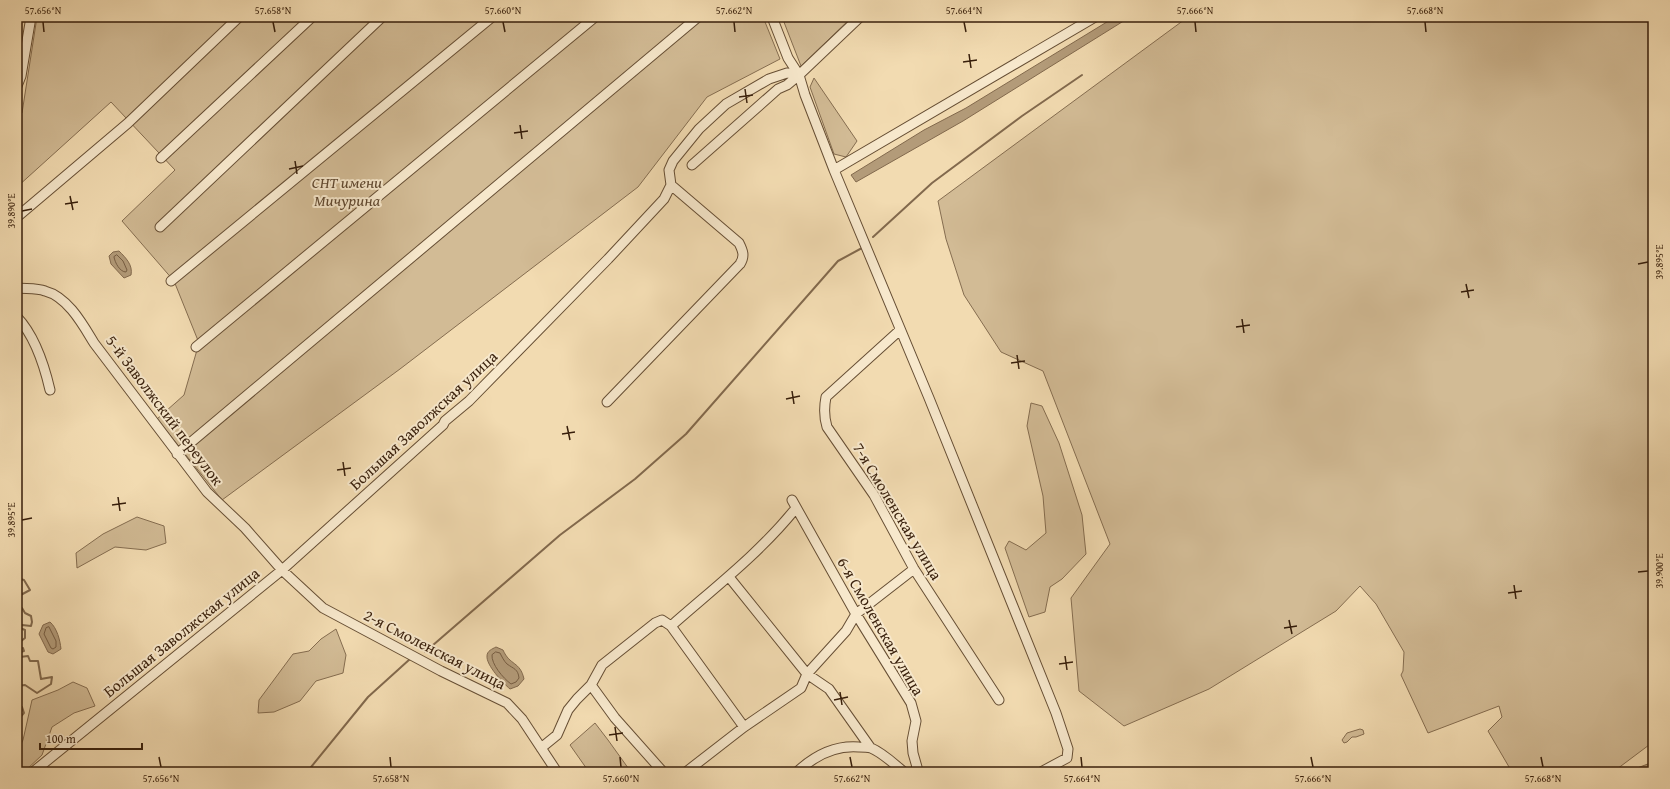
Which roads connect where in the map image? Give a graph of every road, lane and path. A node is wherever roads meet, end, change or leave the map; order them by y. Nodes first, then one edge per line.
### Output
1 (31, 17) edge
2 (239, 17) edge
3 (312, 17) edge
4 (382, 17) edge
5 (492, 17) edge
6 (594, 17) edge
7 (698, 17) edge
8 (772, 17) edge
9 (860, 17) edge
10 (1096, 17) edge
11 (799, 75) junction
12 (17, 86) edge
13 (161, 158) dead end
14 (692, 165) dead end
15 (834, 170) junction
16 (672, 185) junction
17 (17, 217) edge
18 (160, 227) dead end
19 (171, 281) dead end
20 (17, 288) edge
21 (17, 316) edge
22 (900, 330) junction
23 (196, 347) dead end
24 (50, 390) dead end
25 (607, 402) dead end
26 (176, 454) junction
27 (914, 569) junction
28 (282, 570) junction
29 (729, 577) junction
30 (856, 614) junction
31 (671, 626) junction
32 (807, 674) junction
33 (591, 685) junction
34 (999, 700) dead end
35 (744, 727) junction
36 (870, 747) junction
37 (541, 748) junction
38 (33, 772) edge
39 (556, 772) edge
40 (663, 772) edge
41 (686, 772) edge
42 (797, 772) edge
43 (904, 772) edge
44 (914, 772) edge
45 (1041, 772) edge

1 - 12 street
2 - 17 street
3 - 13 street
4 - 18 street
5 - 19 street
6 - 23 street
7 - 26 street
8 - 11 street
9 - 11 street
10 - 15 street
11 - 14 street
11 - 15 street
11 - 16 street
15 - 22 street
16 - 25 street
16 - 28 street, Большая Заволжская улица
20 - 26 street, 5-й Заволжский переулок
21 - 24 street
22 - 27 street, 7-я Смоленская улица
22 - 45 street
26 - 28 street, 5-й Заволжский переулок
27 - 30 street
27 - 34 street, 7-я Смоленская улица
28 - 37 street, 2-я Смоленская улица
28 - 38 street, Большая Заволжская улица
29 - 30 street, 6-я Смоленская улица
29 - 31 street
29 - 32 street
30 - 32 street
30 - 44 street, 6-я Смоленская улица
31 - 33 street
31 - 35 street
32 - 35 street
32 - 36 street
33 - 37 street
33 - 40 street
35 - 41 street
36 - 42 street
36 - 43 street
37 - 39 street, 2-я Смоленская улица

